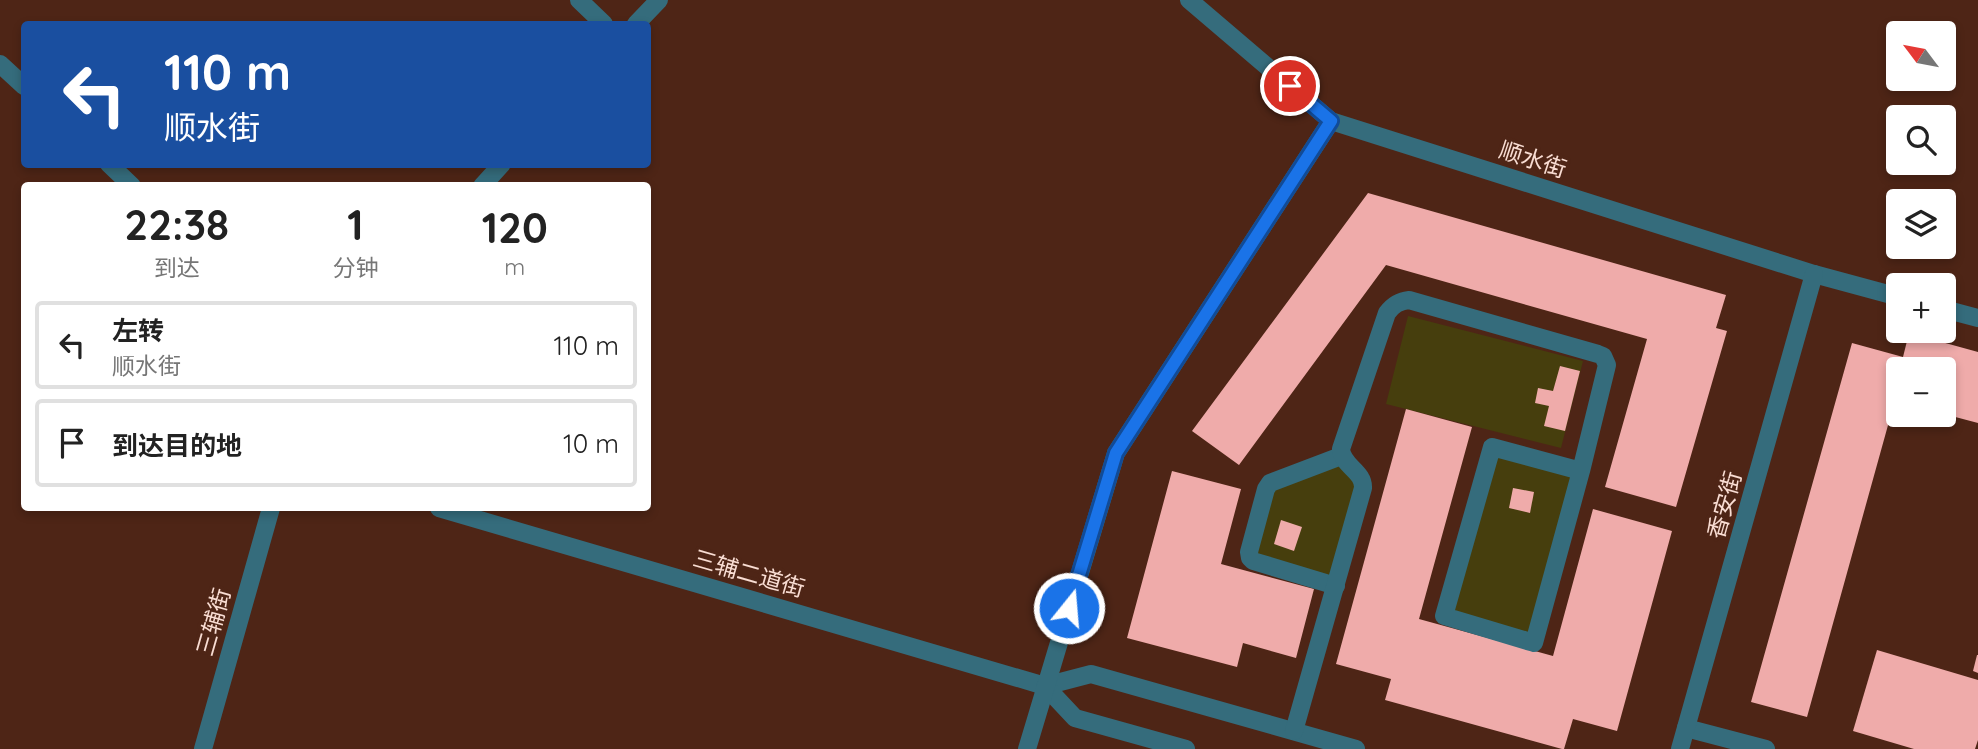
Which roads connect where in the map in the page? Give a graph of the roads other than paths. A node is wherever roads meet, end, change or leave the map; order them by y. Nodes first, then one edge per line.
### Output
1 (579, 0) edge
2 (659, 0) edge
3 (1189, 0) edge
4 (601, 21) edge
5 (639, 21) edge
6 (0, 64) edge
7 (21, 83) edge
8 (1331, 121) junction
9 (113, 168) edge
10 (498, 168) edge
11 (128, 182) edge
12 (486, 182) edge
13 (1814, 274) junction
14 (1886, 293) edge
15 (1956, 312) edge
16 (1978, 318) edge
17 (1341, 456) junction
18 (1581, 471) junction
19 (270, 511) edge
20 (449, 511) edge
21 (1336, 586) junction
22 (1045, 686) junction
23 (1686, 727) junction
24 (1294, 731) junction
25 (203, 749) edge
26 (1027, 749) edge
27 (1186, 749) edge
28 (1356, 749) edge
29 (1680, 749) edge
30 (1766, 749) edge

1 - 4 street
2 - 5 street
3 - 8 street, 顺水街
6 - 7 street
8 - 13 street, 顺水街
8 - 22 street
9 - 11 street
10 - 12 street
13 - 14 street, 顺水街
13 - 23 street, 香安街
15 - 16 street
17 - 18 street
17 - 21 street
17 - 21 street
18 - 18 street
19 - 25 street, 三辅街
20 - 22 street, 三辅二道街
21 - 24 street
22 - 24 street
22 - 26 street
22 - 27 street, 三辅二道街
23 - 29 street, 香安街
23 - 30 street
24 - 28 street

